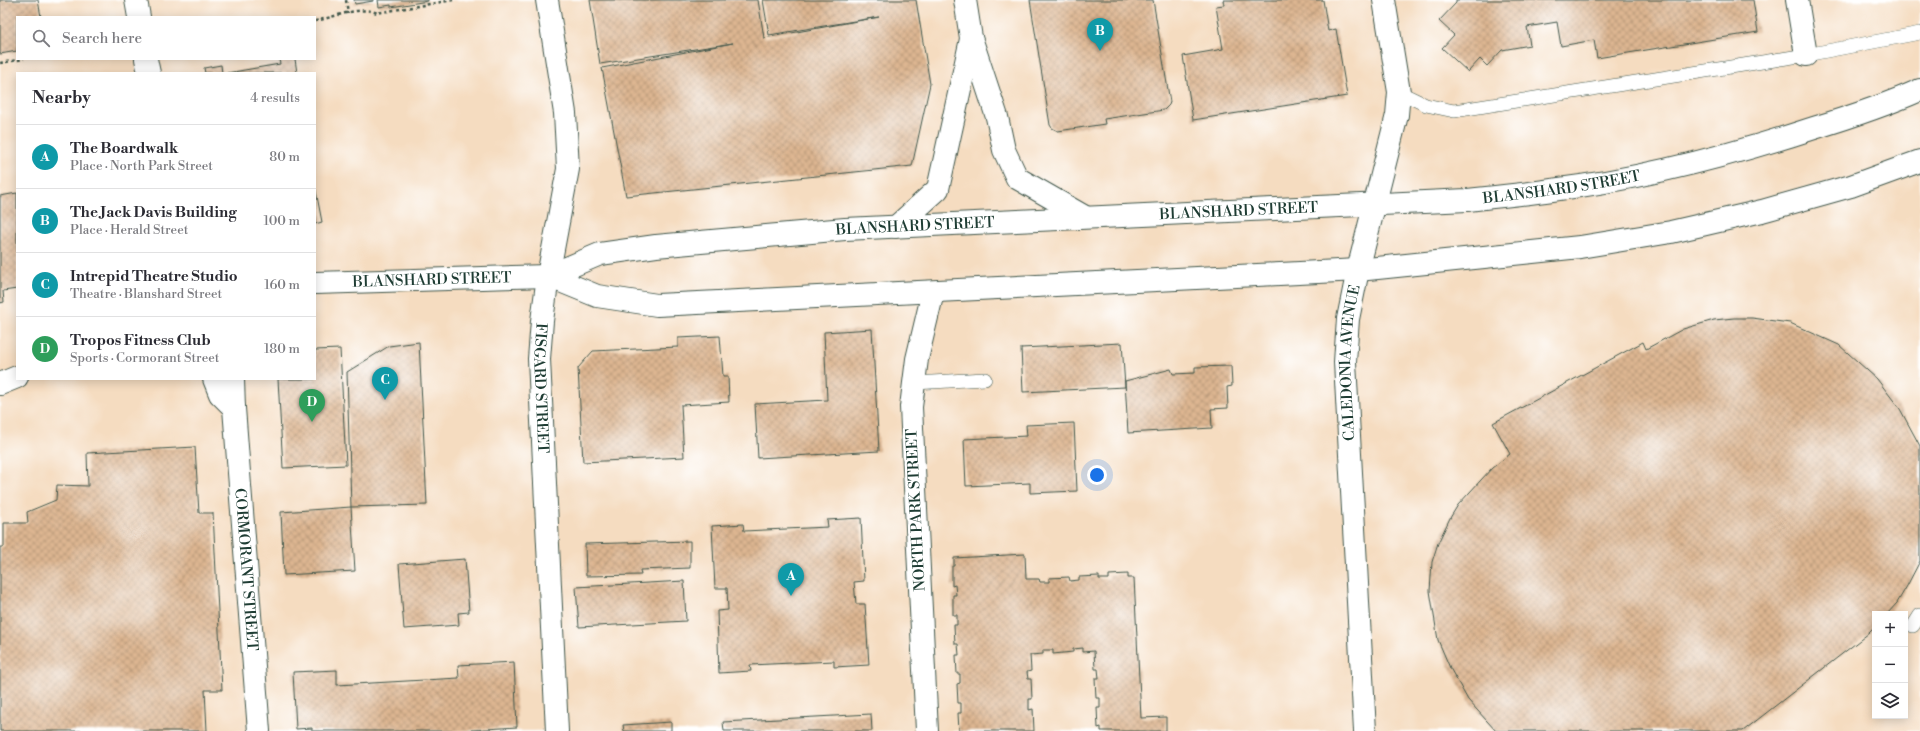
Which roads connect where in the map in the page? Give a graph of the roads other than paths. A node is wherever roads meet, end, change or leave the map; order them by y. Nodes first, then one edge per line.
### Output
1 (136, 0) edge
2 (547, 0) edge
3 (965, 0) edge
4 (1384, 0) edge
5 (1797, 0) edge
6 (139, 16) edge
7 (1920, 33) edge
8 (971, 38) junction
9 (1806, 54) junction
10 (146, 60) edge
11 (149, 72) edge
12 (1920, 90) edge
13 (1399, 92) junction
14 (1919, 162) edge
15 (1374, 205) junction
16 (1085, 217) junction
17 (896, 227) junction
18 (1358, 270) junction
19 (548, 276) junction
20 (316, 283) edge
21 (933, 292) junction
22 (16, 377) edge
23 (985, 379) dead end
24 (214, 380) edge
25 (233, 380) edge
26 (914, 383) junction
27 (0, 384) edge
28 (234, 408) junction
29 (1920, 615) edge
30 (1912, 626) dead end
31 (259, 731) edge
32 (556, 731) edge
33 (927, 731) edge
34 (1365, 731) edge

1 - 6 main road
2 - 19 main road, FISGARD STREET
3 - 8 main road
4 - 13 main road, CALEDONIA AVENUE
5 - 9 main road
7 - 9 lane
8 - 16 main road
8 - 17 main road
9 - 13 lane
10 - 11 main road
12 - 15 main road, BLANSHARD STREET
13 - 15 main road, CALEDONIA AVENUE
14 - 18 main road, BLANSHARD STREET
15 - 16 main road, BLANSHARD STREET
15 - 18 main road, CALEDONIA AVENUE
16 - 17 main road, BLANSHARD STREET
17 - 19 main road, BLANSHARD STREET
18 - 21 main road, BLANSHARD STREET
18 - 34 main road, CALEDONIA AVENUE
19 - 20 main road, BLANSHARD STREET
19 - 21 main road, BLANSHARD STREET
19 - 32 main road, FISGARD STREET
21 - 26 main road, NORTH PARK STREET
22 - 27 main road
23 - 26 lane
24 - 28 main road
25 - 28 main road, CORMORANT STREET
26 - 33 main road, NORTH PARK STREET
28 - 31 main road, CORMORANT STREET
29 - 30 lane

